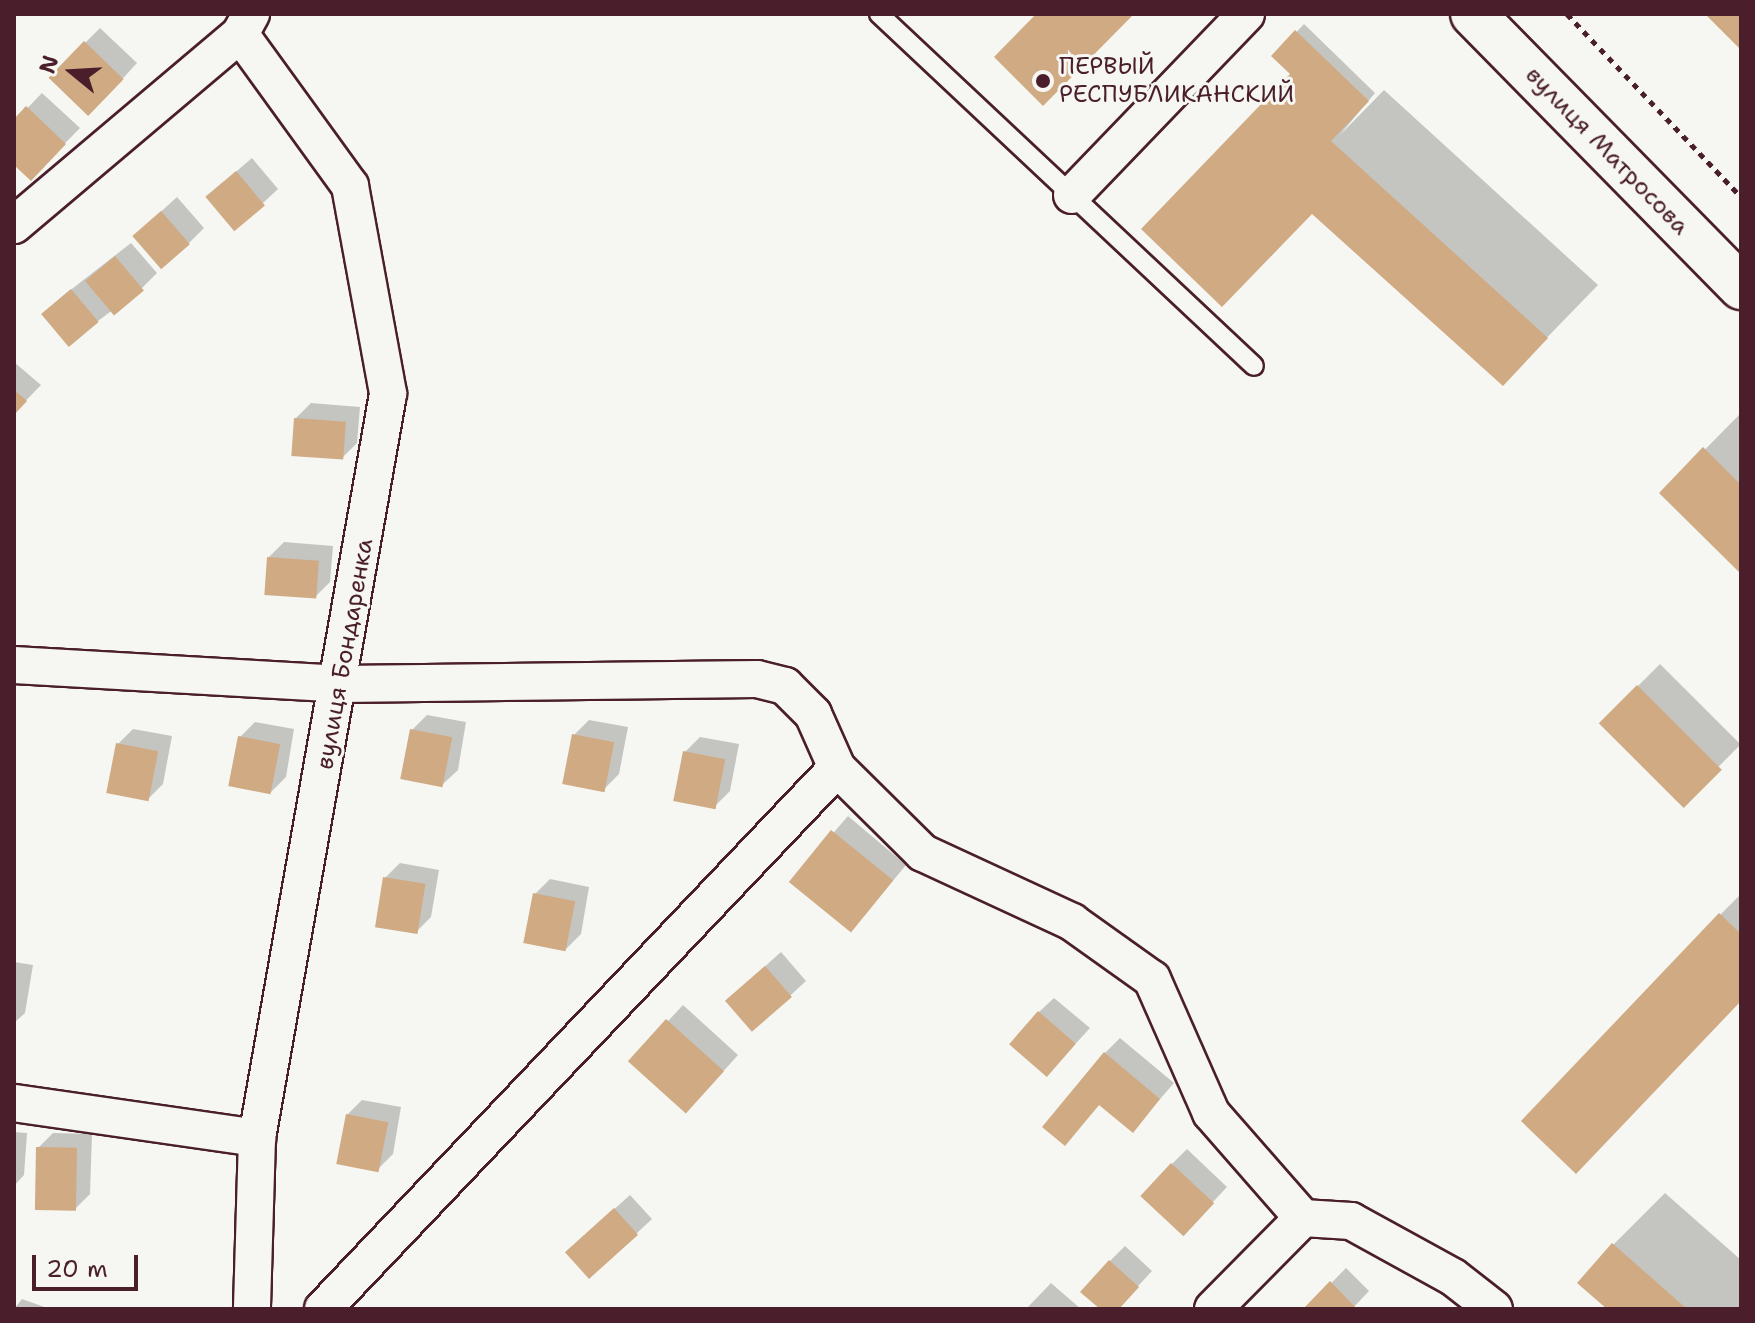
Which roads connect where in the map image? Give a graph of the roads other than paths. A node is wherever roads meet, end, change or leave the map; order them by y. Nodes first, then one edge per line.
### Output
1 (879, 14) edge
2 (1246, 14) edge
3 (1474, 14) edge
4 (246, 24) edge
5 (1072, 195) junction
6 (14, 225) edge
7 (1741, 287) edge
8 (1254, 366) dead end
9 (14, 665) edge
10 (341, 684) junction
11 (837, 768) junction
12 (14, 1103) edge
13 (257, 1138) junction
14 (1303, 1218) junction
15 (252, 1309) edge
16 (323, 1309) edge
17 (1213, 1309) edge
18 (1494, 1309) edge

1 - 5 lane
2 - 5 street
3 - 7 street, вулиця Матросова
4 - 6 street
4 - 10 street, вулиця Бондаренка
5 - 8 lane
9 - 10 street
10 - 11 street
10 - 13 street, вулиця Бондаренка
11 - 14 street
11 - 16 street
12 - 13 street
13 - 15 street, вулиця Бондаренка
14 - 17 street
14 - 18 street

